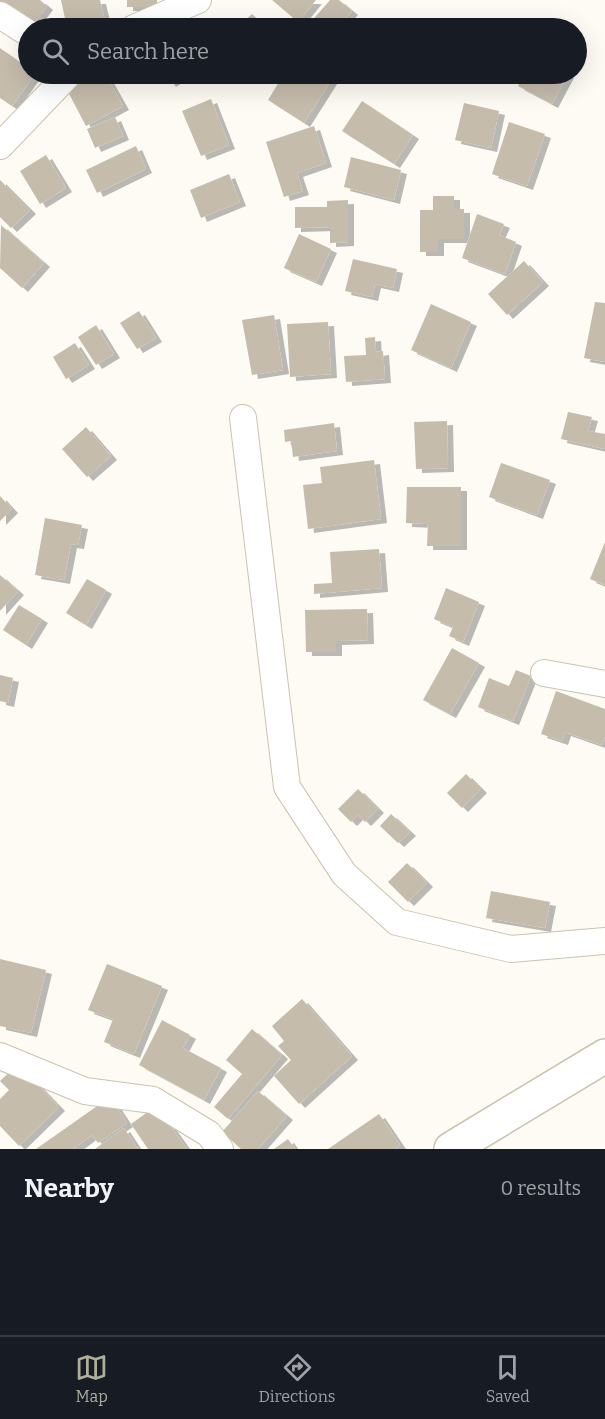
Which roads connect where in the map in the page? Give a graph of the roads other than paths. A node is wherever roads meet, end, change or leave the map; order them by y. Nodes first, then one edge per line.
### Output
1 (198, 0) edge
2 (0, 15) edge
3 (157, 18) edge
4 (18, 27) edge
5 (59, 84) edge
6 (0, 146) edge
7 (243, 418) dead end
8 (544, 673) dead end
9 (605, 684) edge
10 (605, 941) edge
11 (0, 1056) edge
12 (605, 1056) edge
13 (220, 1149) edge
14 (451, 1149) edge

1 - 3 street
2 - 4 street
5 - 6 street
7 - 10 street
8 - 9 street
11 - 13 street
12 - 14 main road

